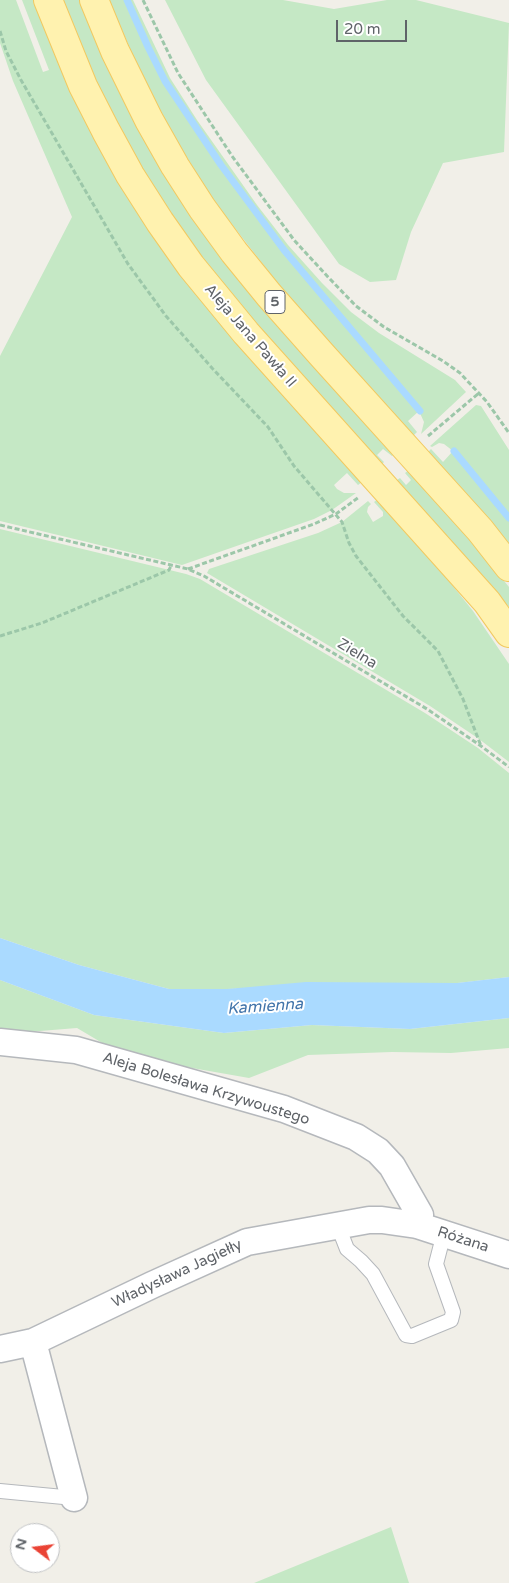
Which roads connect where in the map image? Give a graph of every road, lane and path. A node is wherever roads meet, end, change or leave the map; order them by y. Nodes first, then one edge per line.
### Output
1 (48, 0) edge
2 (94, 0) edge
3 (143, 0) edge
4 (0, 31) edge
5 (479, 393) junction
6 (509, 433) edge
7 (424, 440) dead end
8 (367, 492) dead end
9 (336, 514) junction
10 (0, 525) edge
11 (171, 566) junction
12 (509, 567) edge
13 (188, 569) junction
14 (509, 633) edge
15 (0, 636) edge
16 (481, 746) junction
17 (509, 768) edge
18 (0, 1042) edge
19 (417, 1225) junction
20 (338, 1226) junction
21 (444, 1233) junction
22 (509, 1254) edge
23 (33, 1342) junction
24 (0, 1349) edge
25 (0, 1491) edge
26 (74, 1498) joint

1 - 14 main road, Aleja Jana Pawła II
2 - 12 main road, 5
3 - 5 path
4 - 9 path
5 - 6 path
5 - 7 path
8 - 9 path, Zielna
9 - 13 path, Zielna
9 - 16 path
10 - 11 path, Zielna
11 - 13 path, Zielna
11 - 15 path
13 - 16 path, Zielna
16 - 17 path, Zielna
18 - 19 street, Aleja Bolesława Krzywoustego
19 - 20 street, Władysława Jagiełły
19 - 21 street, Różana
20 - 21 lane
20 - 23 street, Władysława Jagiełły
21 - 22 street, Różana
23 - 24 street, Władysława Jagiełły
23 - 26 street
25 - 26 lane

